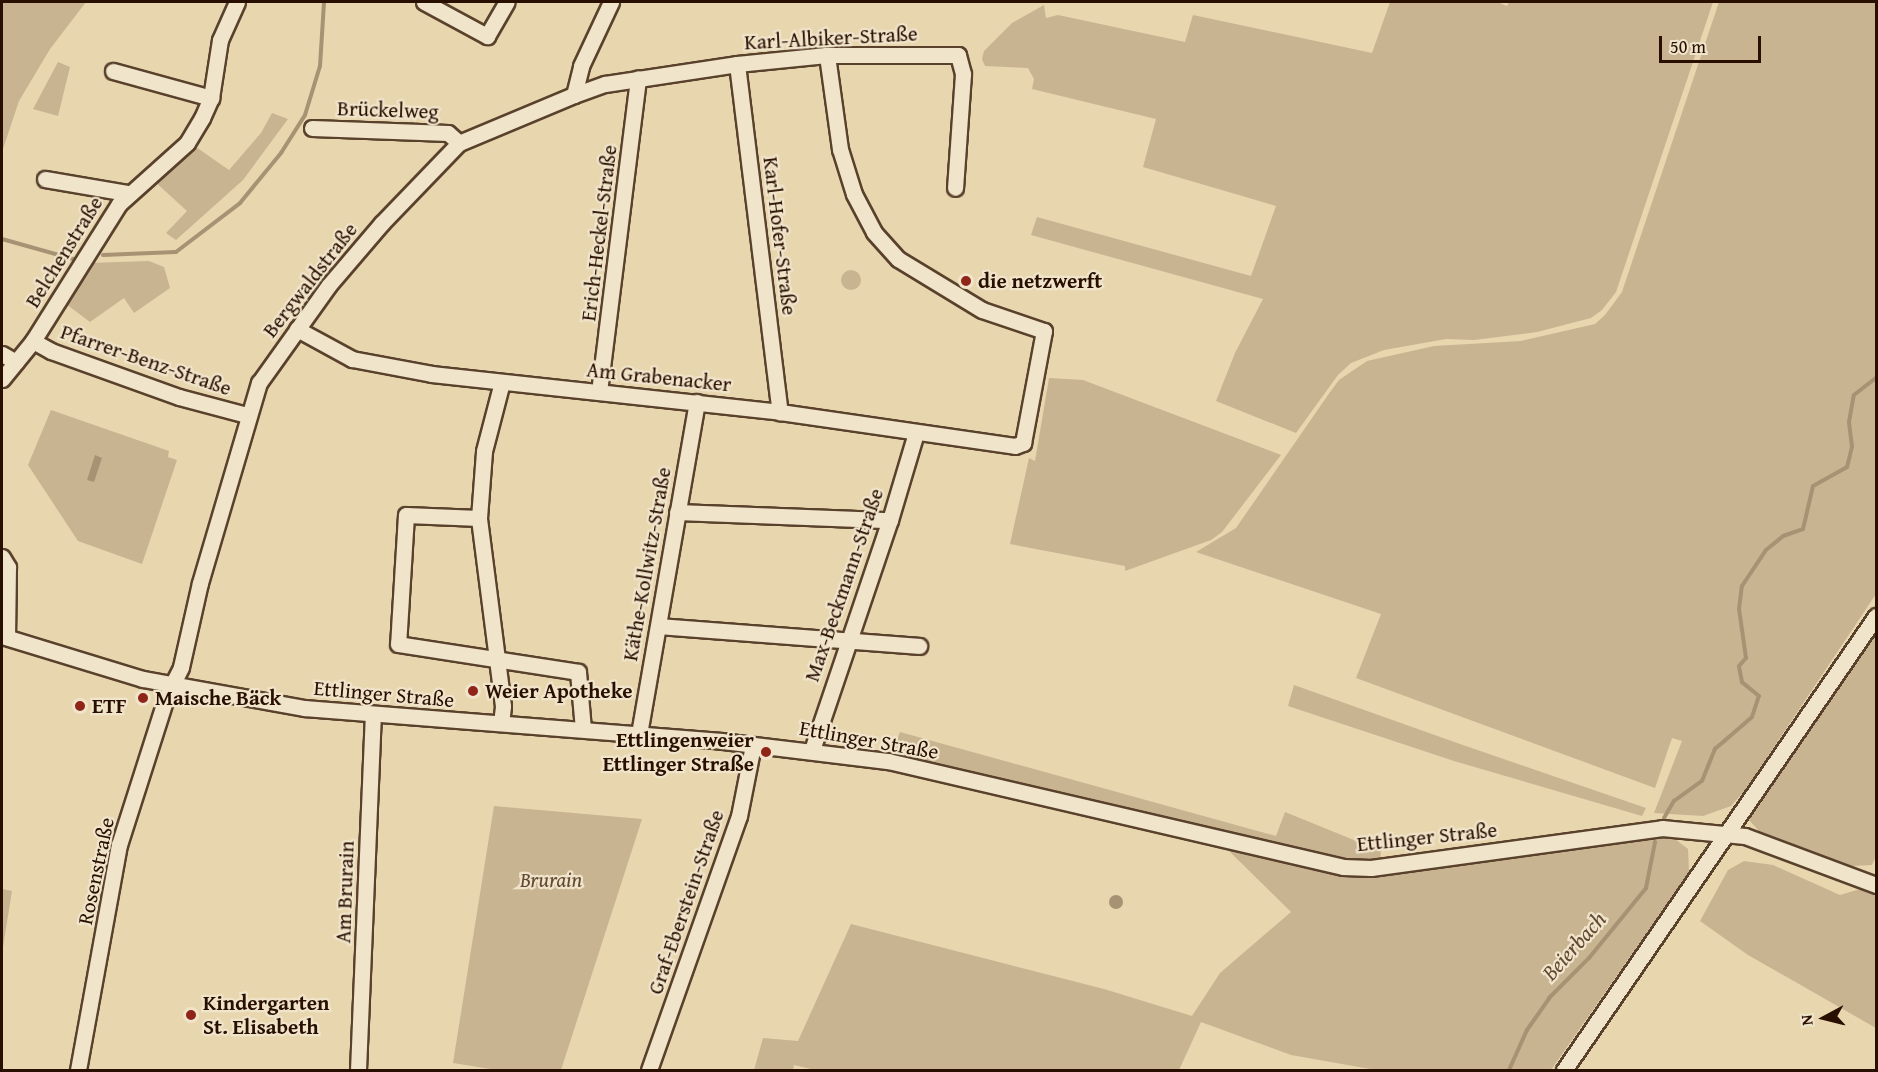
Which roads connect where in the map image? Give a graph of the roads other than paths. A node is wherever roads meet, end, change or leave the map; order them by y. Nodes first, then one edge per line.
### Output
1 (237, 2) edge
2 (424, 2) edge
3 (507, 2) edge
4 (611, 2) edge
5 (827, 55) junction
6 (737, 64) junction
7 (113, 71) dead end
8 (638, 78) junction
9 (574, 95) junction
10 (211, 98) junction
11 (312, 128) dead end
12 (459, 143) junction
13 (45, 179) dead end
14 (955, 188) dead end
15 (127, 193) junction
16 (297, 329) junction
17 (33, 341) junction
18 (2, 354) edge
19 (16, 362) junction
20 (2, 379) edge
21 (502, 382) junction
22 (599, 392) junction
23 (697, 402) junction
24 (780, 412) junction
25 (247, 415) junction
26 (916, 433) junction
27 (677, 512) junction
28 (479, 518) junction
29 (890, 520) junction
30 (2, 557) edge
31 (1876, 616) edge
32 (659, 626) junction
33 (4, 636) edge
34 (849, 640) junction
35 (919, 646) dead end
36 (497, 661) junction
37 (173, 684) junction
38 (373, 715) junction
39 (501, 723) junction
40 (583, 729) junction
41 (639, 734) junction
42 (753, 745) junction
43 (812, 750) junction
44 (1727, 835) junction
45 (1876, 885) edge
46 (78, 1071) edge
47 (358, 1071) edge
48 (649, 1071) edge
49 (1564, 1071) edge

1 - 10 street, Belchenstraße
2 - 3 street
4 - 9 street
5 - 6 street, Karl-Albiker-Straße
5 - 14 street, Karl-Albiker-Straße
5 - 26 street, Am Grabenacker
6 - 8 street, Karl-Albiker-Straße
6 - 24 street, Karl-Hofer-Straße
7 - 10 street
8 - 9 street, Karl-Albiker-Straße
8 - 22 street, Erich-Heckel-Straße
9 - 12 street, Bergwaldstraße
10 - 15 street, Belchenstraße
11 - 12 street, Brückelweg
12 - 16 street, Bergwaldstraße
13 - 15 street, Belchenstraße
15 - 17 street, Belchenstraße
16 - 21 street, Am Grabenacker
16 - 25 street, Bergwaldstraße
17 - 19 street, Belchenstraße
17 - 25 street, Pfarrer-Benz-Straße
18 - 19 street
19 - 20 street, Belchenstraße
21 - 22 street, Am Grabenacker
21 - 28 street
22 - 23 street, Am Grabenacker
23 - 24 street, Am Grabenacker
23 - 27 street, Käthe-Kollwitz-Straße
24 - 26 street, Am Grabenacker
25 - 37 street, Bergwaldstraße
26 - 29 street, Max-Beckmann-Straße
27 - 29 street
27 - 32 street, Käthe-Kollwitz-Straße
28 - 36 street
28 - 36 street
29 - 34 street, Max-Beckmann-Straße
30 - 33 street
31 - 44 street
32 - 34 street
32 - 41 street, Käthe-Kollwitz-Straße
33 - 37 street, Ettlinger Straße
34 - 35 street
34 - 43 street, Max-Beckmann-Straße
36 - 39 street
36 - 40 street
37 - 38 street, Ettlinger Straße
37 - 46 street, Rosenstraße
38 - 39 street, Ettlinger Straße
38 - 47 street, Am Brurain
39 - 40 street, Ettlinger Straße
40 - 41 street, Ettlinger Straße
41 - 42 street, Ettlinger Straße
42 - 43 street, Ettlinger Straße
42 - 48 street, Graf-Eberstein-Straße
43 - 44 street, Ettlinger Straße
44 - 45 street, Ettlinger Straße
44 - 49 street

